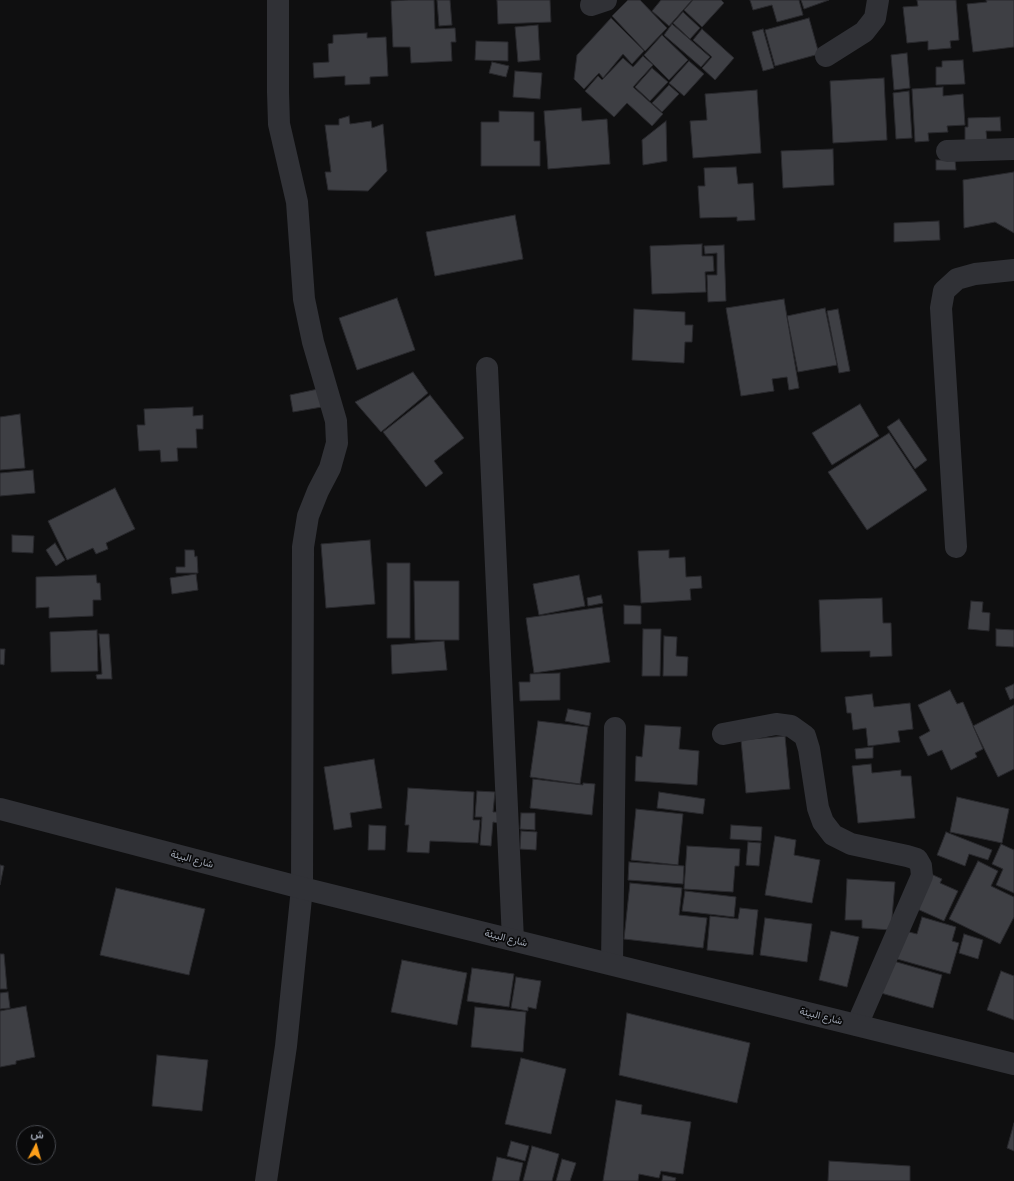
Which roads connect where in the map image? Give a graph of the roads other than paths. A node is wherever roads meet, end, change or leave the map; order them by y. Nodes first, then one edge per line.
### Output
1 (278, 0) edge
2 (878, 0) edge
3 (826, 56) dead end
4 (1014, 149) edge
5 (947, 151) dead end
6 (1014, 270) edge
7 (487, 368) dead end
8 (956, 546) dead end
9 (615, 728) dead end
10 (723, 734) dead end
11 (0, 809) edge
12 (302, 888) junction
13 (513, 940) junction
14 (612, 964) junction
15 (857, 1025) junction
16 (1014, 1064) edge
17 (266, 1181) edge

1 - 12 street
2 - 3 street
4 - 5 street
6 - 8 street
7 - 13 street
9 - 14 street
10 - 15 street
11 - 12 street, شارع البيئة
12 - 13 street, شارع البيئة
12 - 17 street
13 - 14 street, شارع البيئة
14 - 15 street, شارع البيئة
15 - 16 street, شارع البيئة

